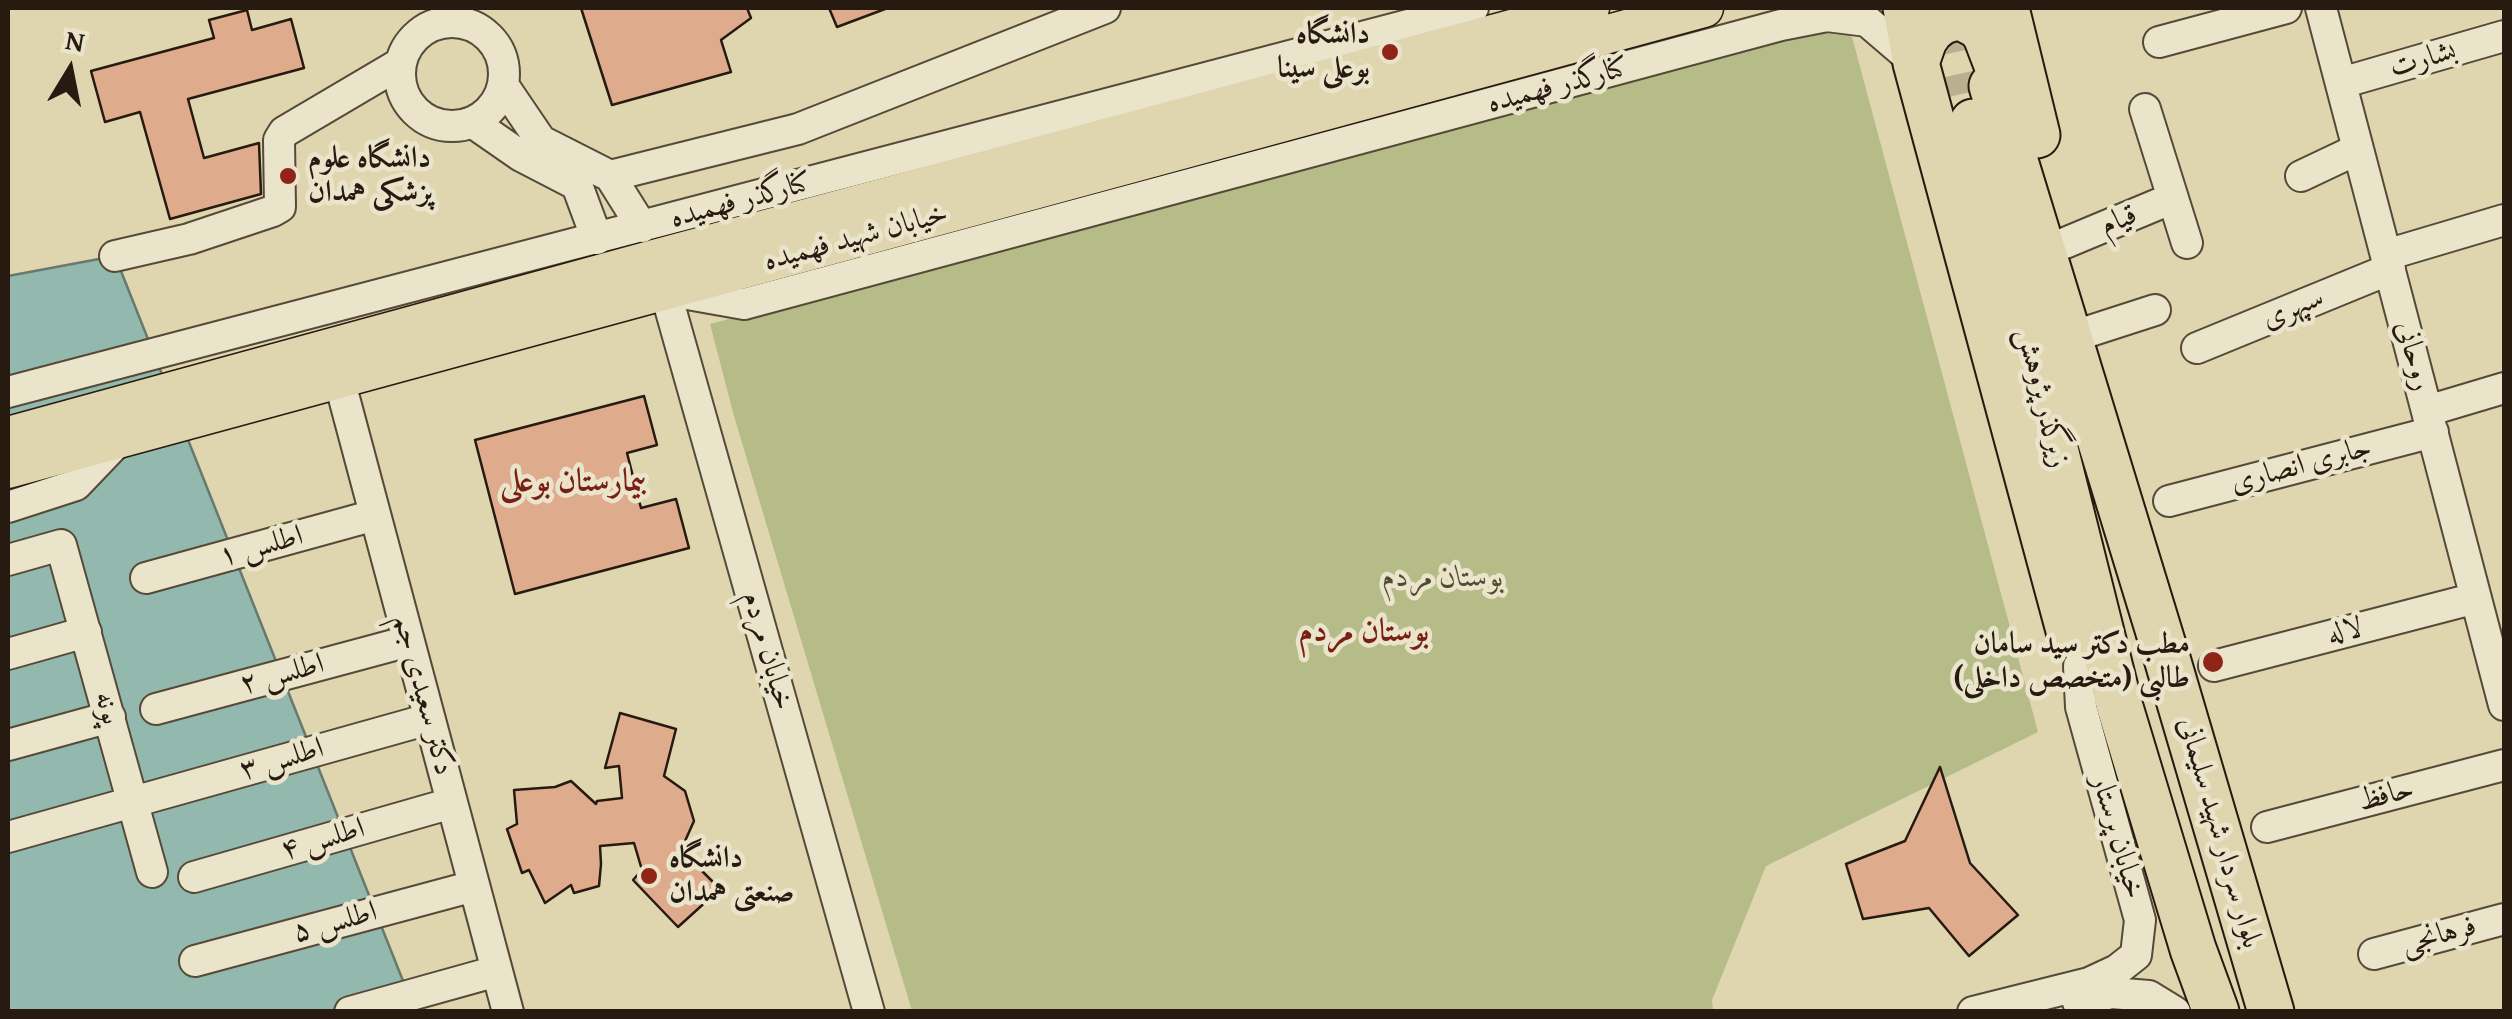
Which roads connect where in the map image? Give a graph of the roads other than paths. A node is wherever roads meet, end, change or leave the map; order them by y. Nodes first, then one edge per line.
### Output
1 (407, 8) edge
2 (1105, 8) edge
3 (1473, 8) edge
4 (1589, 8) edge
5 (1704, 8) edge
6 (1906, 8) edge
7 (2006, 8) edge
8 (2027, 8) edge
9 (2286, 8) edge
10 (2321, 8) edge
11 (466, 17) edge
12 (2504, 36) edge
13 (2159, 42) dead end
14 (408, 51) junction
15 (1916, 64) junction
16 (1992, 78) junction
17 (504, 84) junction
18 (2341, 84) junction
19 (2146, 110) dead end
20 (472, 122) junction
21 (2358, 149) junction
22 (610, 176) junction
23 (2302, 176) dead end
24 (2173, 198) junction
25 (2504, 220) edge
26 (2060, 224) junction
27 (597, 239) junction
28 (2187, 243) dead end
29 (114, 256) dead end
30 (2388, 262) junction
31 (658, 271) junction
32 (2155, 310) dead end
33 (2090, 331) junction
34 (2197, 348) dead end
35 (340, 384) junction
36 (2504, 388) edge
37 (8, 392) edge
38 (2430, 422) junction
39 (8, 436) edge
40 (121, 438) junction
41 (8, 469) edge
42 (2169, 501) dead end
43 (8, 507) edge
44 (375, 515) junction
45 (8, 560) edge
46 (146, 578) dead end
47 (2488, 609) edge
48 (86, 632) junction
49 (409, 641) junction
50 (8, 654) edge
51 (2166, 656) junction
52 (2079, 666) junction
53 (2214, 666) dead end
54 (2119, 704) junction
55 (2504, 705) edge
56 (156, 710) dead end
57 (110, 717) junction
58 (430, 719) junction
59 (8, 745) edge
60 (2504, 765) edge
61 (134, 801) junction
62 (452, 804) junction
63 (2267, 827) dead end
64 (8, 836) edge
65 (152, 872) dead end
66 (194, 877) dead end
67 (474, 886) junction
68 (2504, 919) edge
69 (2374, 954) dead end
70 (195, 960) dead end
71 (497, 971) junction
72 (350, 1012) edge
73 (508, 1012) edge
74 (868, 1012) edge
75 (1972, 1012) edge
76 (2041, 1012) edge
77 (2175, 1012) edge
78 (2216, 1012) edge
79 (2270, 1012) edge

1 - 14 street
2 - 22 street
3 - 31 street, کنارگذر فهمیده
4 - 31 main road, خیابان شهید فهمیده
5 - 31 main road, خیابان شهید فهمیده
6 - 15 highway
7 - 16 highway
8 - 16 main road
9 - 13 street
10 - 18 street, روحانی
11 - 14 street
11 - 17 street
12 - 18 street, بشارت
14 - 20 street
14 - 29 street
15 - 26 highway
15 - 31 street, کنارگذر فهمیده
15 - 52 highway
16 - 26 highway
16 - 51 highway, زیرگذر پژوهش
16 - 54 highway, زیرگذر پژوهش
17 - 20 street
17 - 22 street
18 - 21 street, روحانی
19 - 24 street, قیام
20 - 27 street
21 - 23 street
21 - 30 street, روحانی
22 - 31 street, خیابان مردم
24 - 26 street, قیام
24 - 28 street, قیام
25 - 30 street, سپهری
26 - 33 highway
27 - 31 street, کنارگذر فهمیده
27 - 37 street, کنارگذر فهمیده
30 - 34 street, سپهری
30 - 38 street, روحانی
31 - 35 main road, خیابان شهید فهمیده
31 - 39 main road, خیابان شهید فهمیده
31 - 74 street, خیابان مردم
32 - 33 street
33 - 51 highway
35 - 40 main road, خیابان شهید فهمیده
35 - 44 street, دکتر سعیدی جم
36 - 38 street, جابری انصاری
38 - 42 street, جابری انصاری
38 - 47 street, روحانی
40 - 41 main road, خیابان شهید فهمیده
40 - 43 street
44 - 46 street, اطلس ۱
44 - 49 street, دکتر سعیدی جم
45 - 48 street, پونه
47 - 53 street, لاله
47 - 55 street, روحانی
48 - 50 street
48 - 57 street, پونه
49 - 56 street, اطلس ۲
49 - 58 street, دکتر سعیدی جم
51 - 79 highway, بلوار سردار شهید سلیمانی
52 - 54 highway
52 - 75 street, خیابان پرستار
54 - 78 highway, بلوار سردار شهید سلیمانی
57 - 59 street
57 - 61 street, پونه
58 - 61 street, اطلس ۳
58 - 62 street, دکتر سعیدی جم
60 - 63 street, حافظ
61 - 64 street, اطلس ۳
61 - 65 street, پونه
62 - 66 street, اطلس ۴
62 - 67 street, دکتر سعیدی جم
67 - 70 street, اطلس ۵
67 - 71 street, دکتر سعیدی جم
68 - 69 street, فرهانجی
71 - 72 street
71 - 73 street, دکتر سعیدی جم
76 - 77 street

